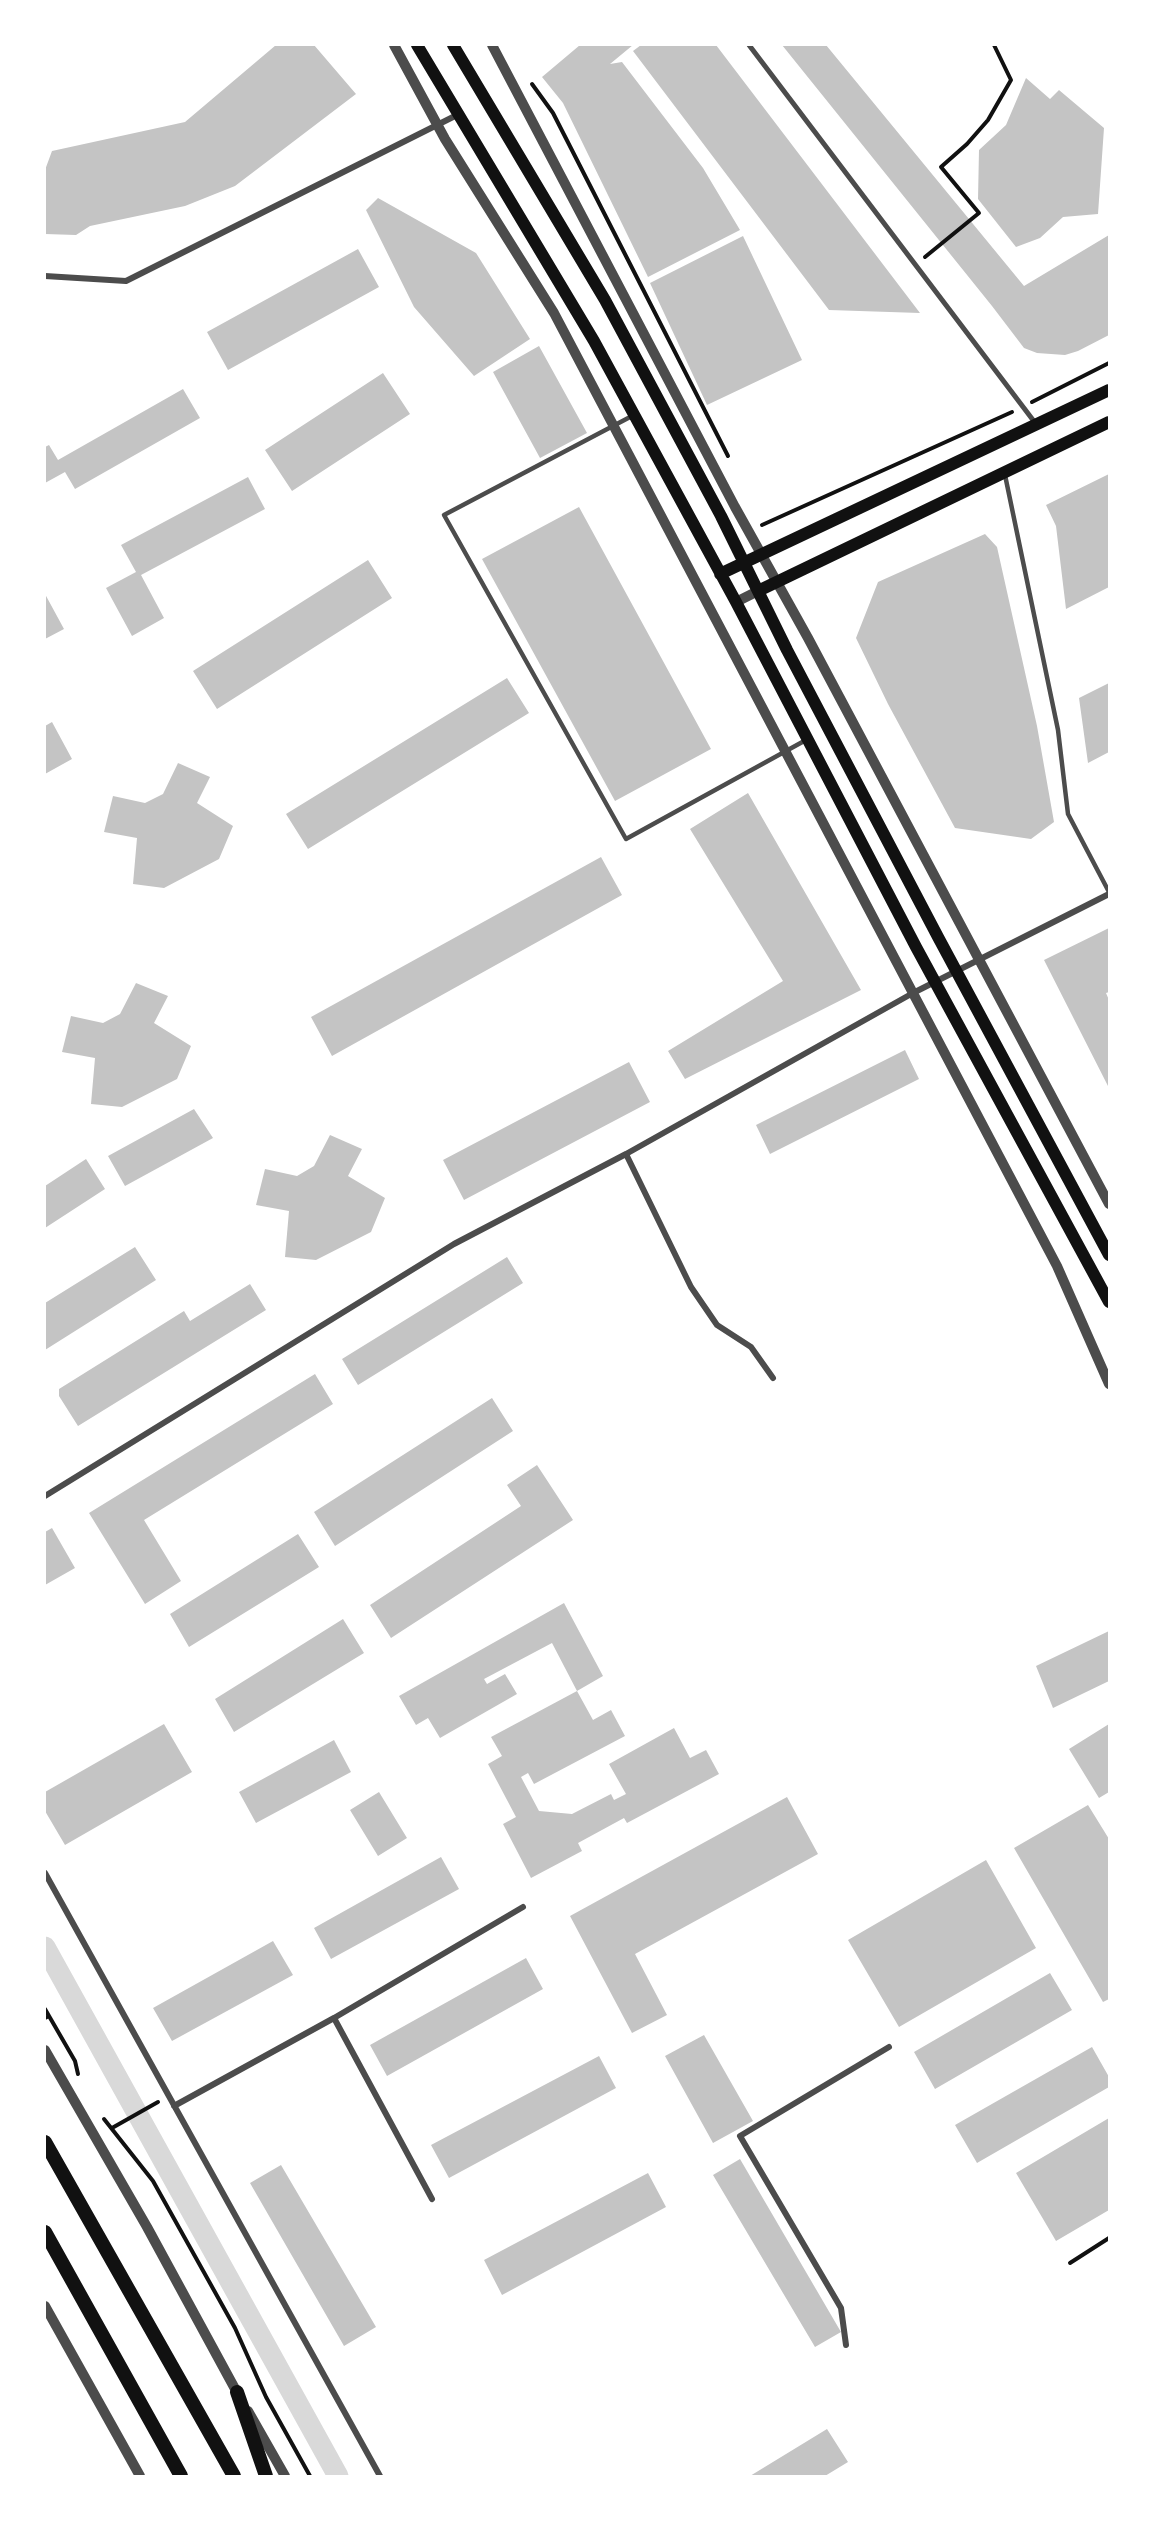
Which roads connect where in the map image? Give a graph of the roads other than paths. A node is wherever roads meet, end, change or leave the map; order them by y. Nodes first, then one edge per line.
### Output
1 (394, 45) edge
2 (417, 45) edge
3 (453, 45) edge
4 (492, 45) edge
5 (749, 45) edge
6 (457, 115) junction
7 (437, 125) junction
8 (45, 276) edge
9 (1109, 390) edge
10 (634, 415) junction
11 (1109, 422) edge
12 (1036, 424) junction
13 (613, 426) junction
14 (1005, 472) junction
15 (761, 554) junction
16 (744, 562) junction
17 (720, 574) junction
18 (777, 582) junction
19 (758, 591) junction
20 (736, 602) junction
21 (808, 739) junction
22 (785, 751) junction
23 (1109, 893) edge
24 (980, 959) junction
25 (956, 971) junction
26 (936, 982) junction
27 (913, 993) junction
28 (626, 1154) junction
29 (1109, 1204) edge
30 (1109, 1255) edge
31 (1109, 1302) edge
32 (773, 1378) dead end
33 (1109, 1384) edge
34 (46, 1492) edge
35 (45, 1873) edge
36 (523, 1906) dead end
37 (334, 2018) junction
38 (889, 2047) dead end
39 (45, 2050) edge
40 (174, 2106) junction
41 (45, 2142) edge
42 (432, 2199) dead end
43 (45, 2232) edge
44 (45, 2306) edge
45 (846, 2345) dead end
46 (237, 2392) junction
47 (140, 2476) edge
48 (181, 2476) edge
49 (234, 2476) edge
50 (266, 2476) edge
51 (285, 2476) edge
52 (380, 2476) edge

1 - 7 street
2 - 6 main road
3 - 16 main road
4 - 15 street
5 - 12 street
6 - 7 street
6 - 10 main road
7 - 8 street
7 - 13 street
9 - 12 main road
10 - 13 lane
10 - 17 main road
11 - 14 main road
12 - 15 main road
13 - 22 street
13 - 22 lane
14 - 18 main road
14 - 23 lane
15 - 16 main road
15 - 18 street
16 - 17 main road
16 - 19 main road
17 - 20 main road
18 - 19 main road
18 - 24 street
19 - 20 street
19 - 25 main road
20 - 21 main road
21 - 22 lane
21 - 26 main road
22 - 27 street
23 - 24 street
24 - 25 street
24 - 29 street
25 - 26 street
25 - 30 main road
26 - 27 street
26 - 31 main road
27 - 28 street
27 - 33 street
28 - 32 street
28 - 34 street
35 - 40 street
36 - 37 street
37 - 40 street
37 - 42 street
38 - 45 street
39 - 46 street
40 - 52 street
41 - 49 highway
43 - 48 highway
44 - 47 street
46 - 50 highway
46 - 51 street

